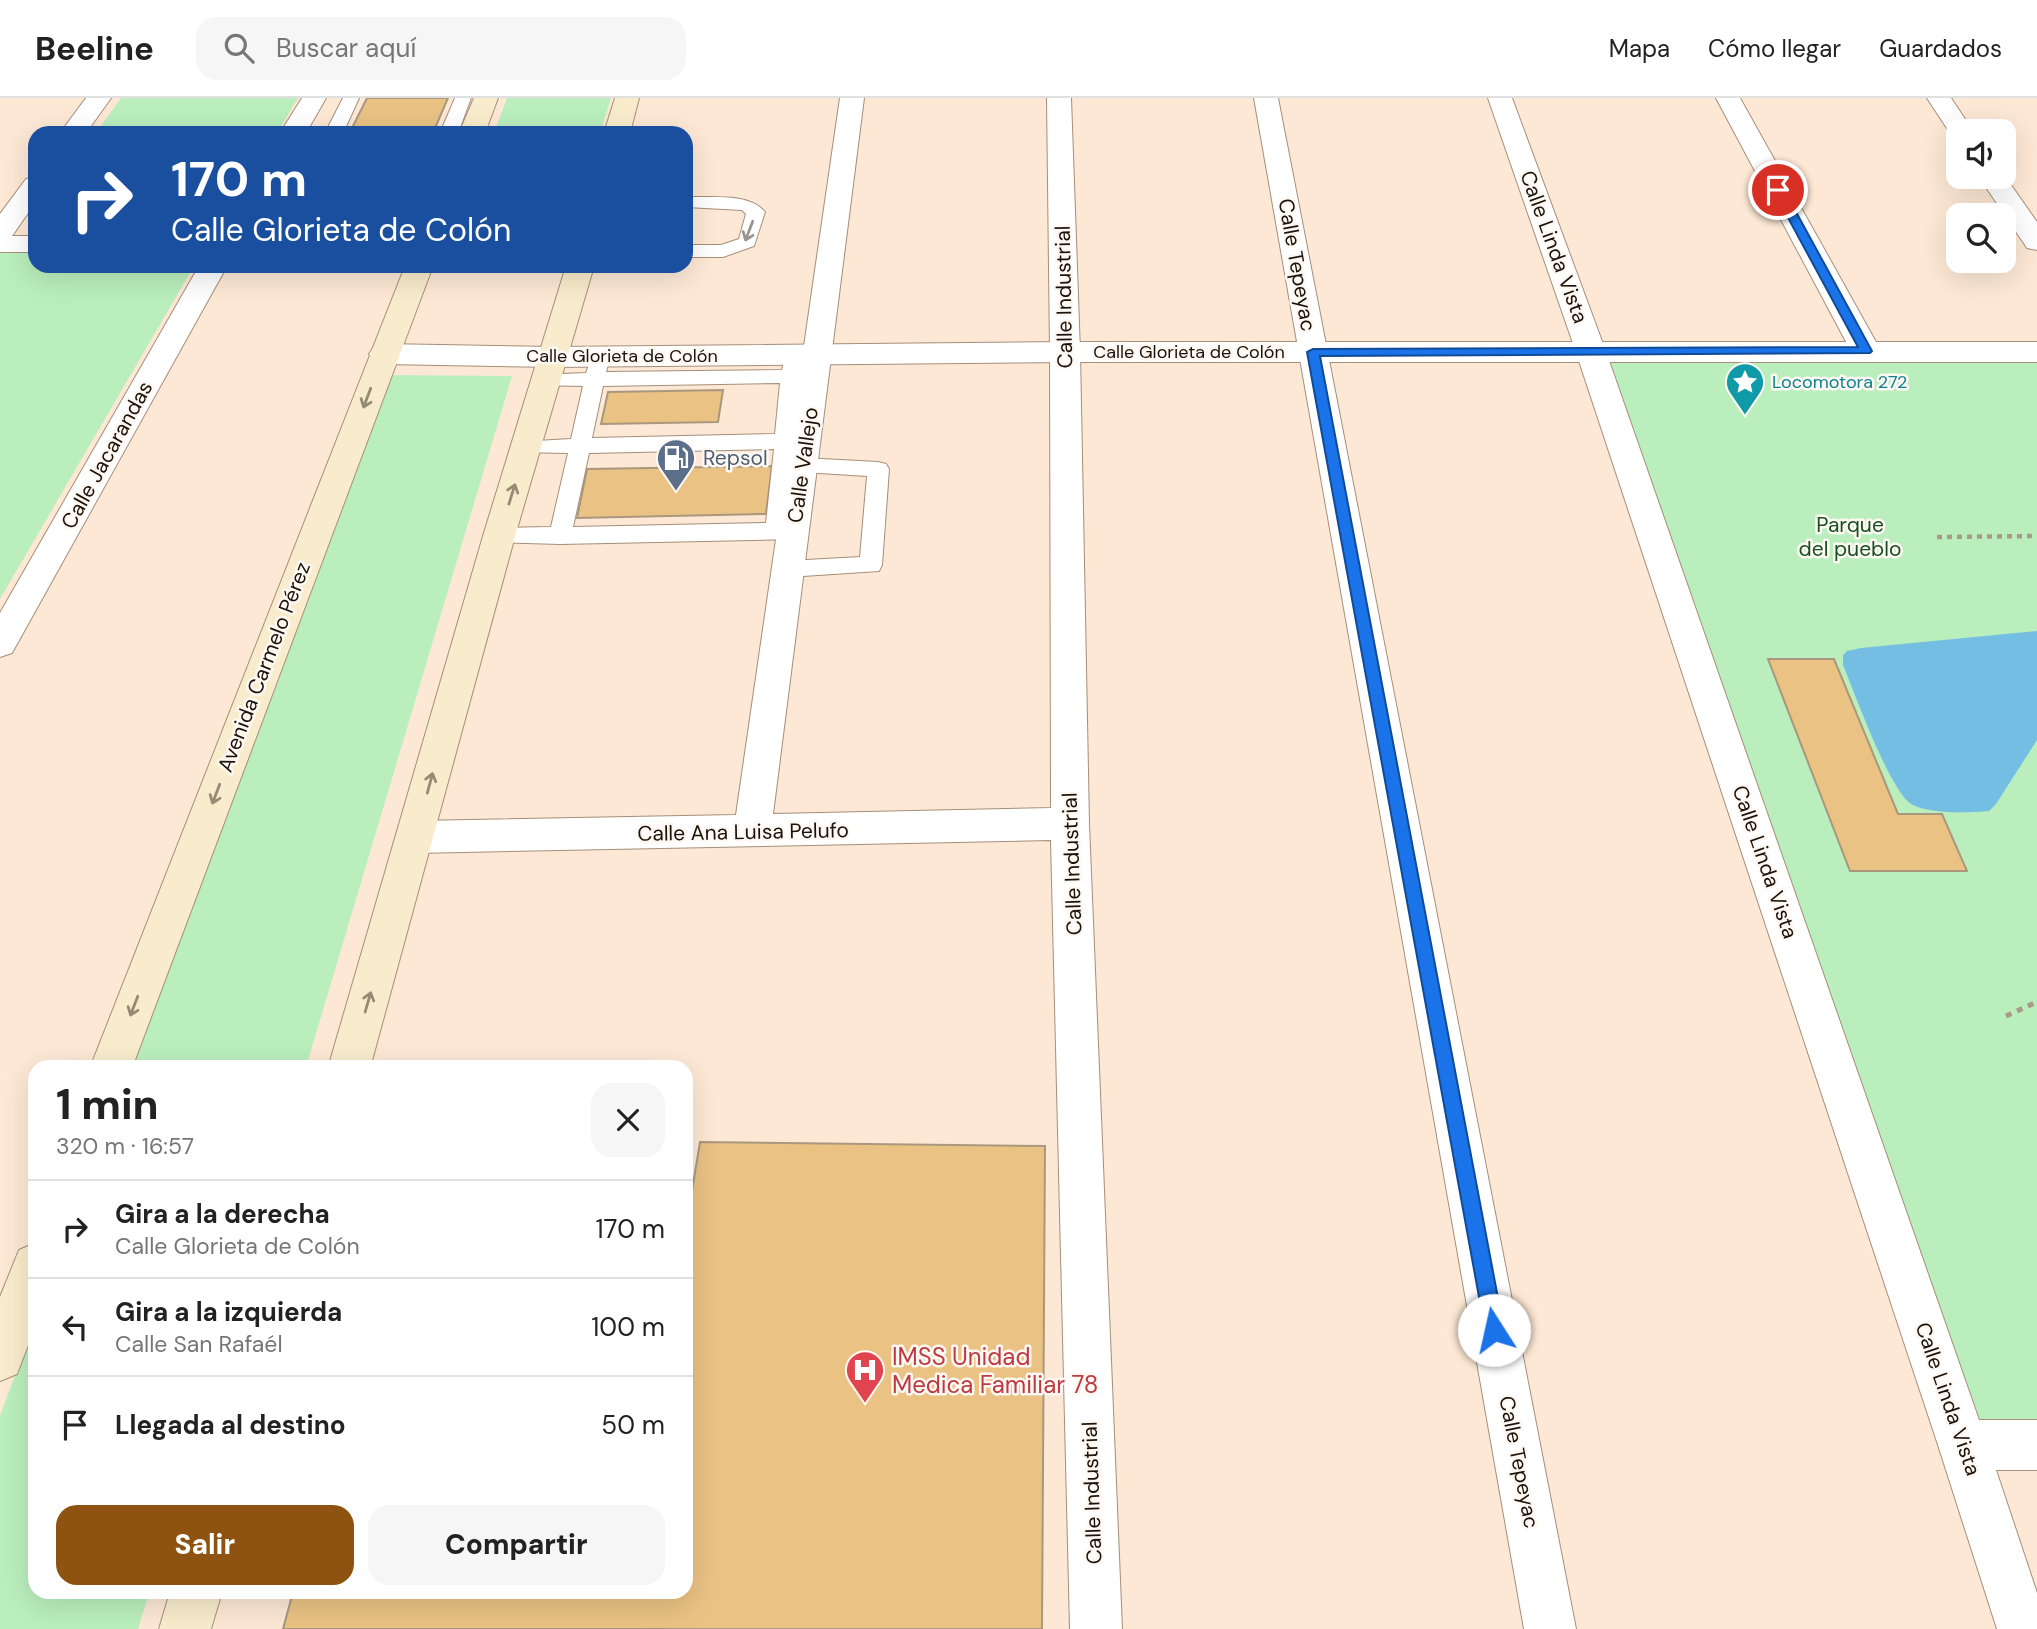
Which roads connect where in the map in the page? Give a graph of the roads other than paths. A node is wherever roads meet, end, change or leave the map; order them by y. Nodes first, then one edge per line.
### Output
1 (99, 98) edge
2 (314, 98) edge
3 (351, 98) edge
4 (463, 98) edge
5 (486, 98) edge
6 (627, 98) edge
7 (852, 98) edge
8 (1059, 98) edge
9 (1266, 98) edge
10 (1500, 98) edge
11 (1728, 98) edge
12 (1939, 98) edge
13 (1953, 119) edge
14 (78, 126) edge
15 (297, 126) edge
16 (337, 126) edge
17 (452, 126) edge
18 (475, 126) edge
19 (619, 126) edge
20 (2001, 189) edge
21 (28, 195) edge
22 (693, 202) edge
23 (0, 233) edge
24 (2037, 242) edge
25 (0, 244) edge
26 (28, 244) edge
27 (693, 251) edge
28 (209, 273) edge
29 (416, 273) edge
30 (578, 273) edge
31 (1866, 351) junction
32 (1065, 352) junction
33 (1313, 352) junction
34 (1591, 352) junction
35 (2037, 352) edge
36 (383, 354) junction
37 (805, 365) junction
38 (550, 369) junction
39 (597, 369) junction
40 (579, 445) junction
41 (526, 447) junction
42 (798, 449) junction
43 (785, 531) junction
44 (499, 536) junction
45 (560, 536) junction
46 (788, 569) junction
47 (0, 643) edge
48 (1070, 824) junction
49 (752, 832) junction
50 (416, 837) junction
51 (114, 1060) edge
52 (351, 1060) edge
53 (28, 1284) edge
54 (0, 1357) edge
55 (1964, 1445) junction
56 (2037, 1445) edge
57 (194, 1599) edge
58 (185, 1629) edge
59 (1096, 1629) edge
60 (1550, 1629) edge
61 (2023, 1629) edge

1 - 14 street
2 - 15 street
3 - 16 lane
4 - 17 lane
5 - 18 main road
6 - 19 main road
7 - 37 street, Calle Vallejo
8 - 32 street, Calle Industrial
9 - 33 street, Calle Tepeyac
10 - 34 street, Calle Linda Vista
11 - 31 street
12 - 13 street
20 - 24 street
21 - 23 street
22 -> 27 lane
25 - 26 street
28 - 47 street, Calle Jacarandas
29 - 36 main road, Avenida Carmelo Pérez
30 - 38 main road
31 - 34 street, Calle Glorieta de Colón
31 - 35 street, Calle Glorieta de Colón
32 - 33 street, Calle Glorieta de Colón
32 - 37 street, Calle Glorieta de Colón
32 - 48 street, Calle Industrial
33 - 34 street, Calle Glorieta de Colón
33 - 60 street, Calle Tepeyac
34 - 55 street, Calle Linda Vista
36 - 38 street, Calle Glorieta de Colón
36 -> 51 main road, Avenida Carmelo Pérez
37 - 39 street, Calle Glorieta de Colón
37 - 42 street, Calle Vallejo
38 - 39 street, Calle Glorieta de Colón
38 - 41 main road
39 - 40 lane
40 - 41 lane
40 - 42 lane
40 - 45 lane
44 -> 41 main road
42 - 43 street, Calle Vallejo
42 - 46 lane
43 - 45 lane
43 - 46 street, Calle Vallejo
44 - 45 lane
50 -> 44 main road
46 - 49 street, Calle Vallejo
48 - 49 street, Calle Ana Luisa Pelufo
48 - 59 street, Calle Industrial
49 - 50 street, Calle Ana Luisa Pelufo
52 -> 50 main road
53 - 54 main road
55 - 56 street
55 - 61 street, Calle Linda Vista
57 - 58 main road

